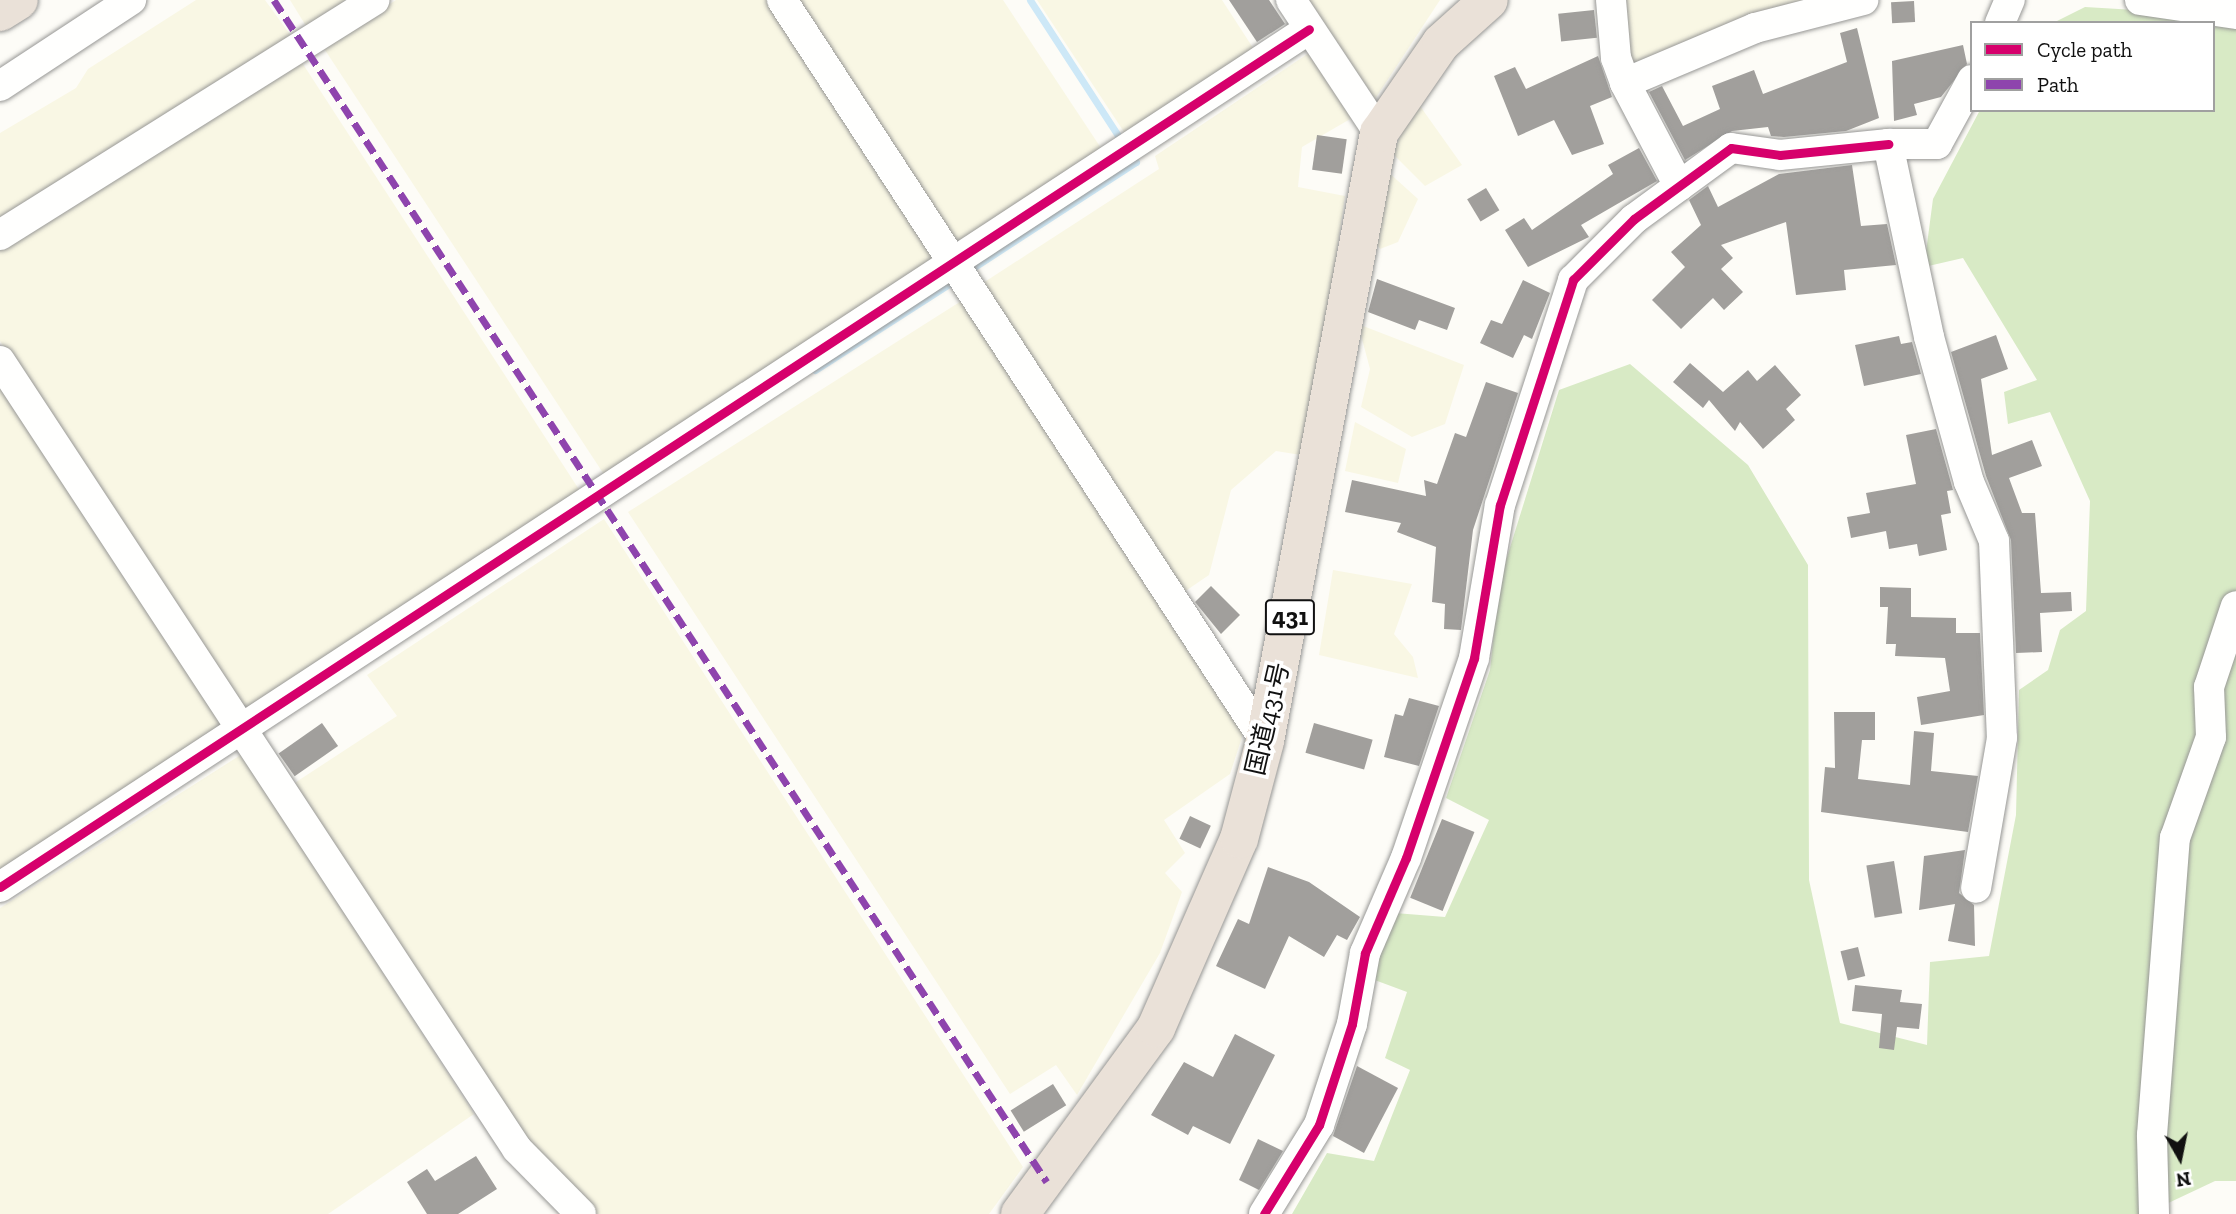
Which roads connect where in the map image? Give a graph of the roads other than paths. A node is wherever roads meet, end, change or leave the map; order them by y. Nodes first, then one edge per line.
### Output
1 (19, 0) edge
2 (131, 0) edge
3 (374, 0) edge
4 (782, 0) edge
5 (1291, 0) edge
6 (1489, 0) edge
7 (1611, 0) edge
8 (1863, 0) edge
9 (2011, 0) edge
10 (2140, 0) edge
11 (0, 12) edge
12 (2236, 14) edge
13 (2001, 21) edge
14 (1309, 29) junction
15 (1625, 83) junction
16 (1970, 84) edge
17 (0, 86) edge
18 (1379, 133) junction
19 (1888, 144) junction
20 (1679, 186) junction
21 (0, 235) edge
22 (958, 264) junction
23 (0, 361) edge
24 (2236, 606) edge
25 (240, 729) junction
26 (1265, 741) junction
27 (0, 887) edge
28 (1976, 888) dead end
29 (558, 1202) edge
30 (581, 1214) edge
31 (1020, 1214) edge
32 (1264, 1214) edge
33 (2154, 1214) edge

1 - 11 highway
2 - 17 street
3 - 21 street
4 - 22 street
5 - 14 street
6 - 18 highway, 国道431号 / 431
7 - 15 street
8 - 15 street
9 - 13 street
10 - 12 street
14 - 18 street
14 - 22 street
15 - 20 street
16 - 19 street
18 - 26 highway, 国道431号 / 431
19 - 20 street
19 - 28 street
20 - 32 street
22 - 25 street
22 - 26 street
23 - 25 street
24 - 33 street
25 - 27 street
25 - 29 street
26 - 31 highway, 国道431号 / 431
29 - 30 street

